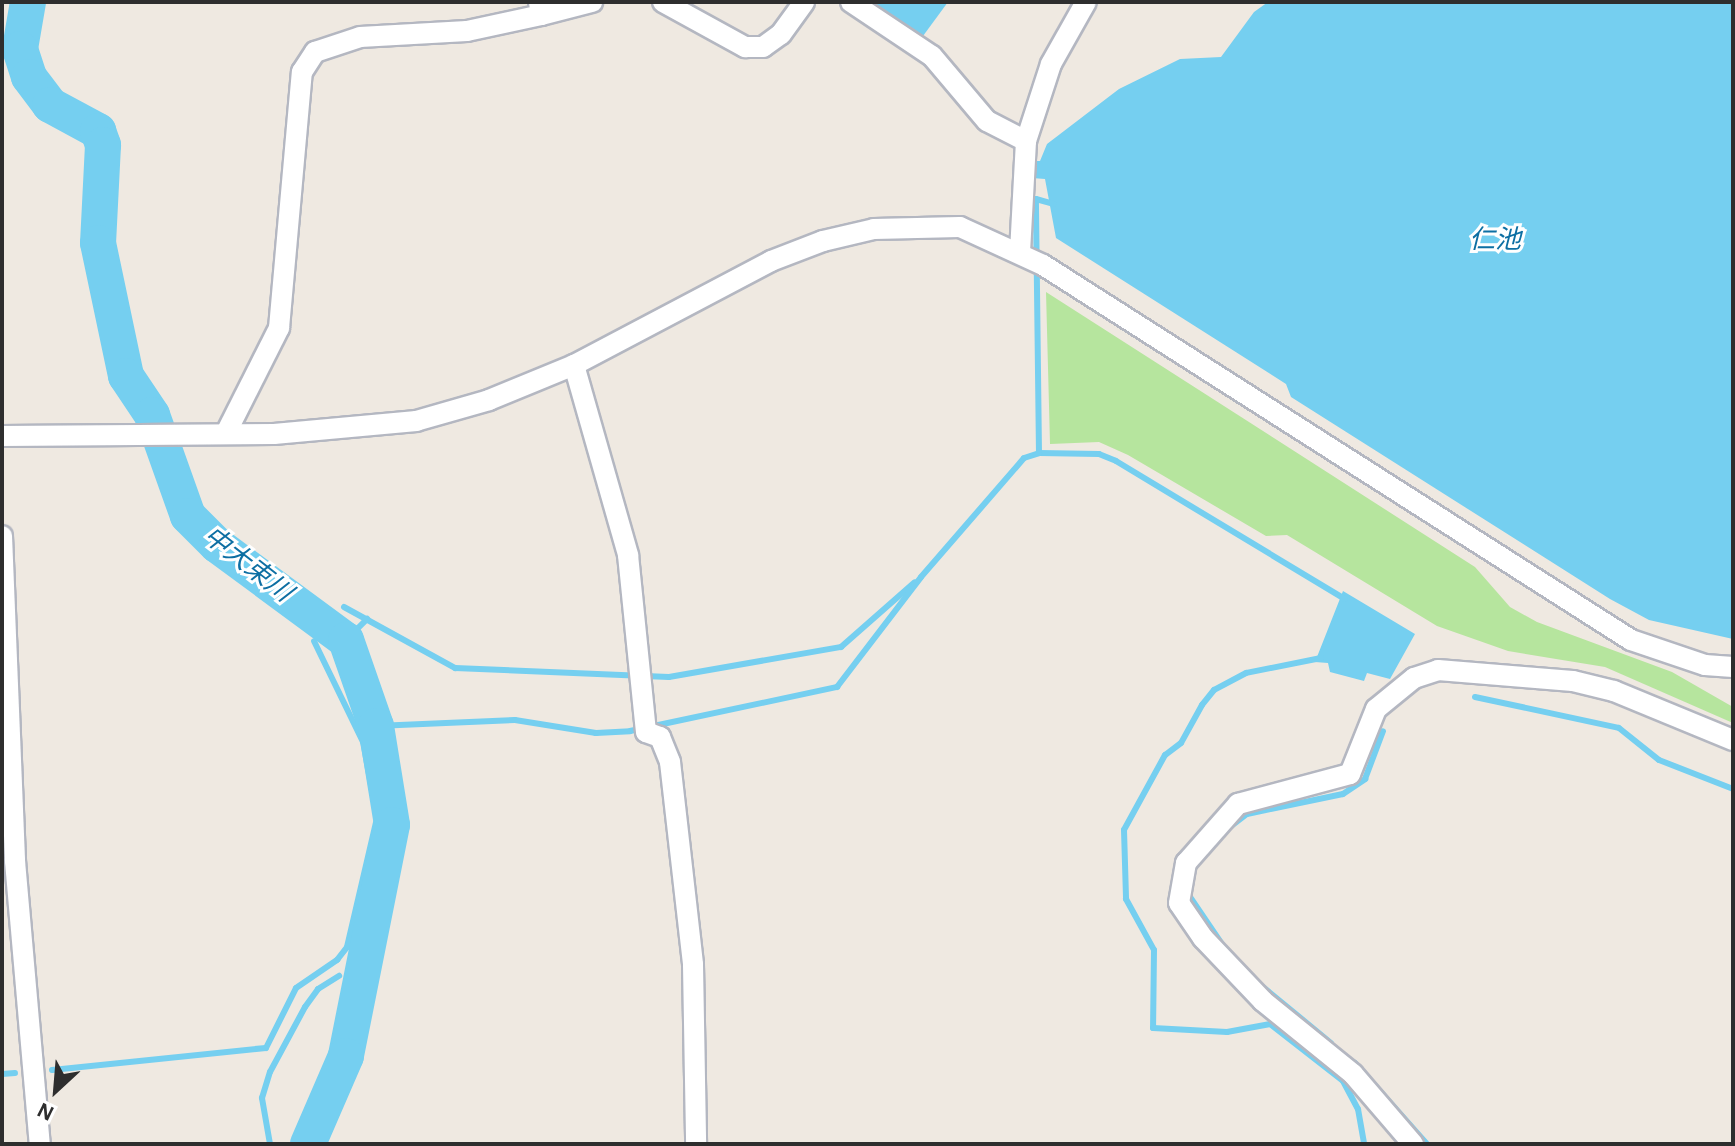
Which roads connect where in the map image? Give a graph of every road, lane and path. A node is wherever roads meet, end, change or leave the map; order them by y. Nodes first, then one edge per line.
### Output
1 (592, 2) edge
2 (663, 2) edge
3 (804, 2) edge
4 (851, 2) edge
5 (1086, 2) edge
6 (540, 8) edge
7 (1026, 141) junction
8 (1031, 258) junction
9 (574, 365) junction
10 (226, 433) junction
11 (2, 436) edge
12 (2, 536) edge
13 (1733, 667) edge
14 (1733, 740) edge
15 (40, 1144) edge
16 (696, 1144) edge
17 (1413, 1144) edge

1 - 6 street
2 - 3 street
4 - 7 street
5 - 7 street
6 - 10 street
7 - 8 street
8 - 9 street
8 - 13 street
9 - 10 street
9 - 16 street
10 - 11 street
12 - 15 street
14 - 17 street

